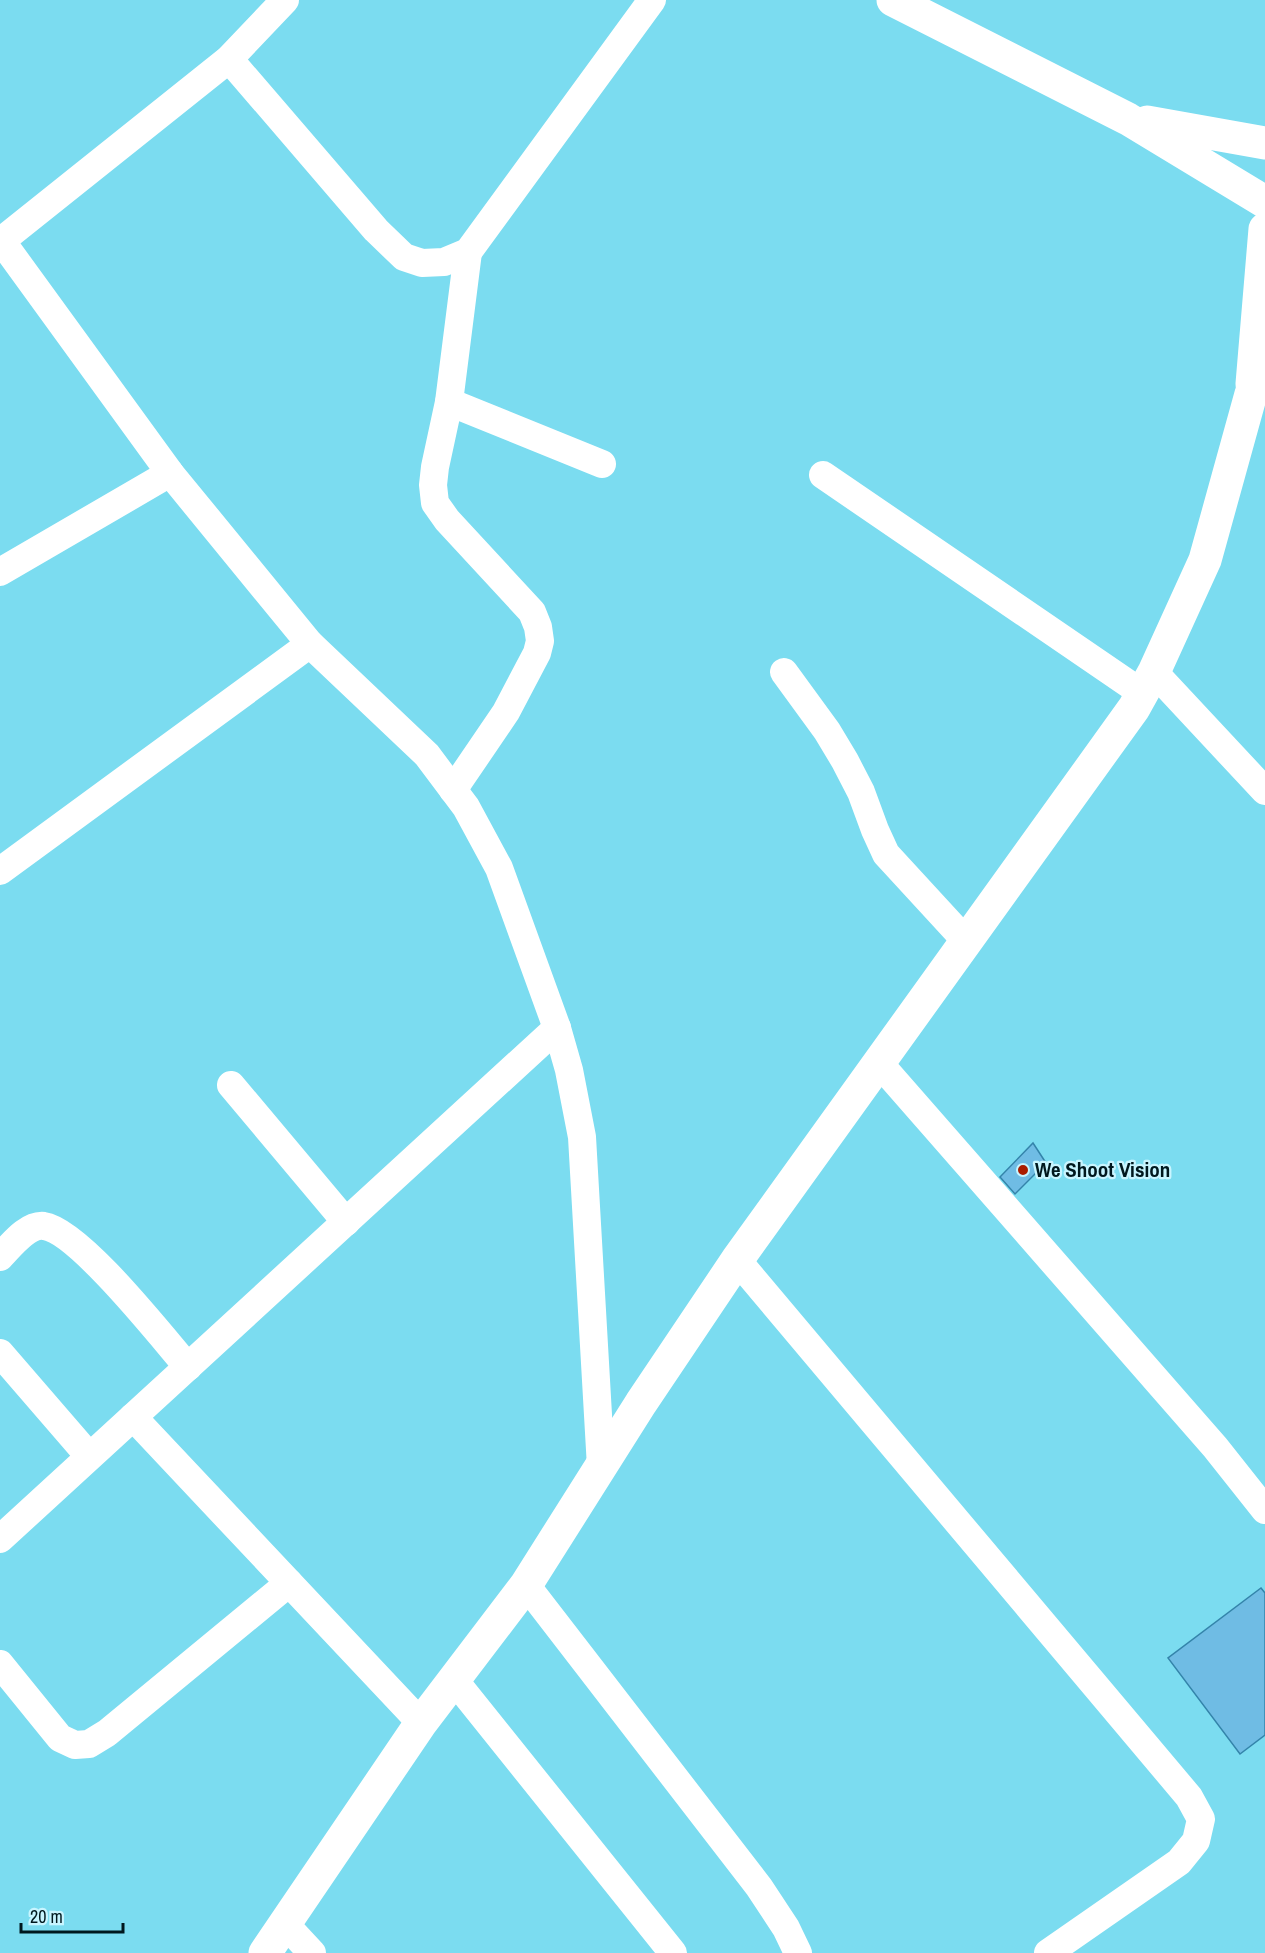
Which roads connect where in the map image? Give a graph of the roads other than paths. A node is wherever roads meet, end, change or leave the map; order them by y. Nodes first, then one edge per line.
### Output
1 (285, 0) edge
2 (652, 0) edge
3 (893, 0) edge
4 (229, 59) junction
5 (1128, 119) junction
6 (1265, 143) edge
7 (1265, 202) edge
8 (1265, 229) edge
9 (1, 240) edge
10 (468, 252) junction
11 (1265, 360) edge
12 (1251, 394) junction
13 (449, 402) junction
14 (602, 464) dead end
15 (170, 473) junction
16 (823, 475) dead end
17 (0, 572) edge
18 (310, 644) junction
19 (784, 672) dead end
20 (1148, 682) junction
21 (453, 790) junction
22 (1265, 791) edge
23 (0, 871) edge
24 (966, 941) junction
25 (557, 1029) junction
26 (879, 1063) junction
27 (231, 1085) dead end
28 (346, 1222) junction
29 (0, 1257) edge
30 (737, 1260) junction
31 (0, 1353) edge
32 (188, 1367) junction
33 (134, 1417) junction
34 (89, 1456) junction
35 (601, 1467) junction
36 (1265, 1510) edge
37 (0, 1539) edge
38 (290, 1583) junction
39 (526, 1585) junction
40 (0, 1664) edge
41 (455, 1681) junction
42 (422, 1722) junction
43 (286, 1925) junction
44 (265, 1953) edge
45 (312, 1953) edge
46 (673, 1953) edge
47 (798, 1953) edge
48 (1048, 1953) edge

1 - 4 street
2 - 10 street
3 - 5 street
4 - 9 street
4 - 10 street
5 - 6 street
5 - 7 street
8 - 12 street
9 - 15 street
10 - 13 street
11 - 12 street
12 - 20 street
13 - 14 street
13 - 21 street
15 - 17 street
15 - 18 street
16 - 20 street
18 - 21 street
18 - 23 street
19 - 24 street
20 - 22 street
20 - 24 street
21 - 25 street
24 - 26 street
25 - 28 street
25 - 35 street
26 - 30 street
26 - 36 street
27 - 28 street
28 - 32 street
29 - 32 street
30 - 35 street
30 - 48 street
31 - 34 street
32 - 33 street
33 - 34 street
33 - 38 street
34 - 37 street
35 - 39 street
38 - 40 street
38 - 42 street
39 - 41 street
39 - 47 street
41 - 42 street
41 - 46 street
42 - 43 street
43 - 44 street
43 - 45 street

